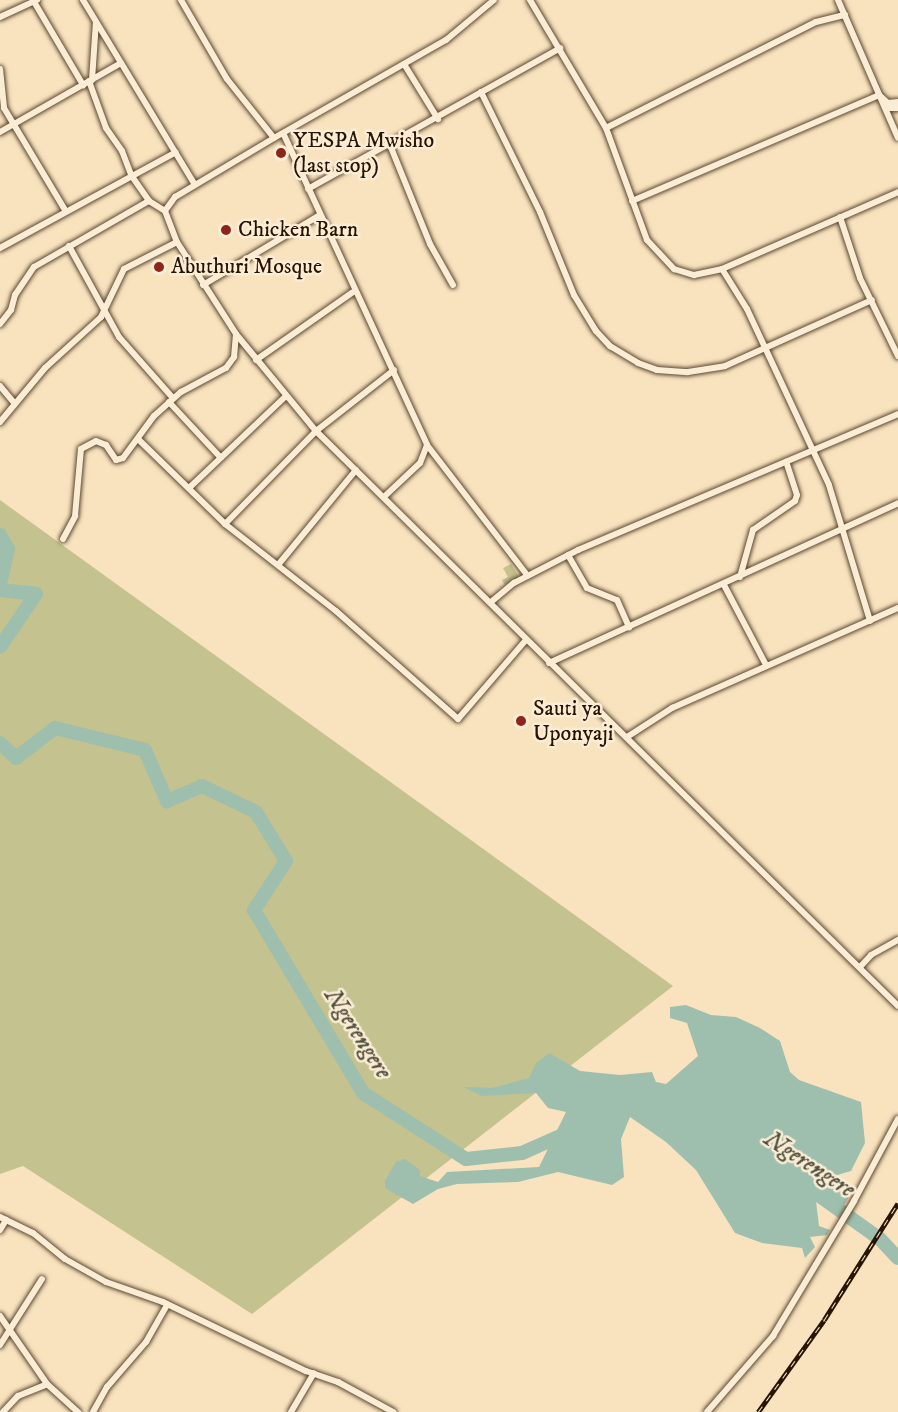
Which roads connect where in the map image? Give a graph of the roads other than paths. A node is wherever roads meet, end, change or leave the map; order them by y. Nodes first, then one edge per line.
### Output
1 (84, 0) edge
2 (181, 0) edge
3 (494, 0) edge
4 (530, 0) edge
5 (838, 0) edge
6 (35, 1) edge
7 (845, 15) junction
8 (0, 17) edge
9 (96, 21) junction
10 (560, 48) junction
11 (122, 63) junction
12 (404, 64) junction
13 (0, 69) edge
14 (88, 82) junction
15 (481, 92) junction
16 (879, 95) junction
17 (898, 102) edge
18 (885, 108) junction
19 (898, 108) edge
20 (438, 119) junction
21 (13, 126) junction
22 (606, 128) junction
23 (0, 132) edge
24 (284, 135) junction
25 (274, 138) junction
26 (898, 138) edge
27 (390, 145) junction
28 (176, 152) junction
29 (132, 175) junction
30 (195, 185) junction
31 (308, 189) junction
32 (898, 192) edge
33 (149, 201) junction
34 (632, 201) junction
35 (65, 210) junction
36 (165, 211) junction
37 (320, 215) junction
38 (840, 217) junction
39 (177, 242) junction
40 (69, 246) junction
41 (0, 248) edge
42 (722, 269) junction
43 (203, 285) junction
44 (453, 285) dead end
45 (353, 292) junction
46 (872, 300) junction
47 (103, 312) junction
48 (0, 324) edge
49 (236, 334) junction
50 (765, 351) junction
51 (898, 356) edge
52 (256, 360) junction
53 (394, 370) junction
54 (0, 386) edge
55 (285, 397) junction
56 (171, 400) junction
57 (15, 404) junction
58 (898, 414) edge
59 (0, 422) edge
60 (316, 431) junction
61 (138, 439) junction
62 (427, 445) junction
63 (812, 447) junction
64 (221, 458) junction
65 (786, 462) junction
66 (356, 470) junction
67 (189, 488) junction
68 (385, 496) junction
69 (898, 503) edge
70 (225, 524) junction
71 (844, 527) junction
72 (63, 538) dead end
73 (568, 555) junction
74 (278, 566) junction
75 (528, 576) junction
76 (740, 577) junction
77 (724, 585) junction
78 (491, 602) junction
79 (898, 608) edge
80 (870, 621) junction
81 (629, 627) junction
82 (525, 640) junction
83 (549, 663) junction
84 (766, 665) junction
85 (627, 737) junction
86 (898, 940) edge
87 (860, 967) junction
88 (898, 1006) edge
89 (898, 1119) edge
90 (3, 1219) edge
91 (0, 1230) edge
92 (42, 1279) dead end
93 (167, 1305) junction
94 (0, 1316) edge
95 (9, 1331) junction
96 (0, 1345) edge
97 (314, 1374) junction
98 (47, 1384) junction
99 (3, 1412) edge
100 (78, 1412) edge
101 (93, 1412) edge
102 (291, 1412) edge
103 (393, 1412) edge
104 (708, 1412) edge

1 - 9 street
2 - 25 street
3 - 12 street
4 - 10 street
5 - 7 street
6 - 8 street
6 - 14 street
7 - 16 street
7 - 22 street
9 - 11 street
9 - 14 street
10 - 15 street
10 - 22 street
11 - 14 street
11 - 28 street
12 - 20 street
12 - 24 street
13 - 21 street
14 - 21 street
14 - 29 street
15 - 20 street
15 - 50 street
16 - 17 street
16 - 18 street
16 - 34 street
18 - 19 street
18 - 26 street
20 - 27 street
21 - 23 street
21 - 35 street
22 - 34 street
24 - 25 street
24 - 31 street
25 - 30 street
27 - 31 street
27 - 44 street
28 - 29 street
28 - 30 street
29 - 33 street
29 - 35 street
30 - 36 street
31 - 37 street
32 - 38 street
33 - 36 street
33 - 40 street
34 - 42 street
35 - 41 street
36 - 39 street
37 - 43 street
37 - 45 street
38 - 42 street
38 - 46 street
39 - 43 street
39 - 47 street
40 - 47 street
40 - 48 street
42 - 50 street
43 - 49 street
45 - 52 street
45 - 53 street
46 - 50 street
46 - 51 street
47 - 56 street
47 - 57 street
49 - 52 street
49 - 56 street
50 - 63 street
52 - 55 street
53 - 60 street
53 - 62 street
54 - 57 street
55 - 60 street
55 - 64 street
56 - 61 street
56 - 64 street
57 - 59 street
58 - 63 street
60 - 66 street
60 - 70 street
61 - 67 street
61 - 72 street
62 - 68 street
62 - 75 street
63 - 65 street
63 - 71 street
64 - 67 street
65 - 73 street
65 - 76 street
66 - 68 street
66 - 74 street
67 - 70 street
68 - 78 street
69 - 71 street
70 - 74 street
71 - 76 street
71 - 80 street
73 - 75 street
73 - 81 street
74 - 82 street
75 - 78 street
76 - 77 street
77 - 81 street
77 - 84 street
78 - 82 street
79 - 80 street
80 - 84 street
81 - 83 street
82 - 83 street
83 - 85 street
84 - 85 street
85 - 87 street
86 - 87 street
87 - 88 street
89 - 104 street
90 - 91 street
90 - 93 street
92 - 95 street
93 - 97 street
93 - 101 street
94 - 95 street
95 - 96 street
95 - 98 street
97 - 102 street
97 - 103 street
98 - 99 street
98 - 100 street

